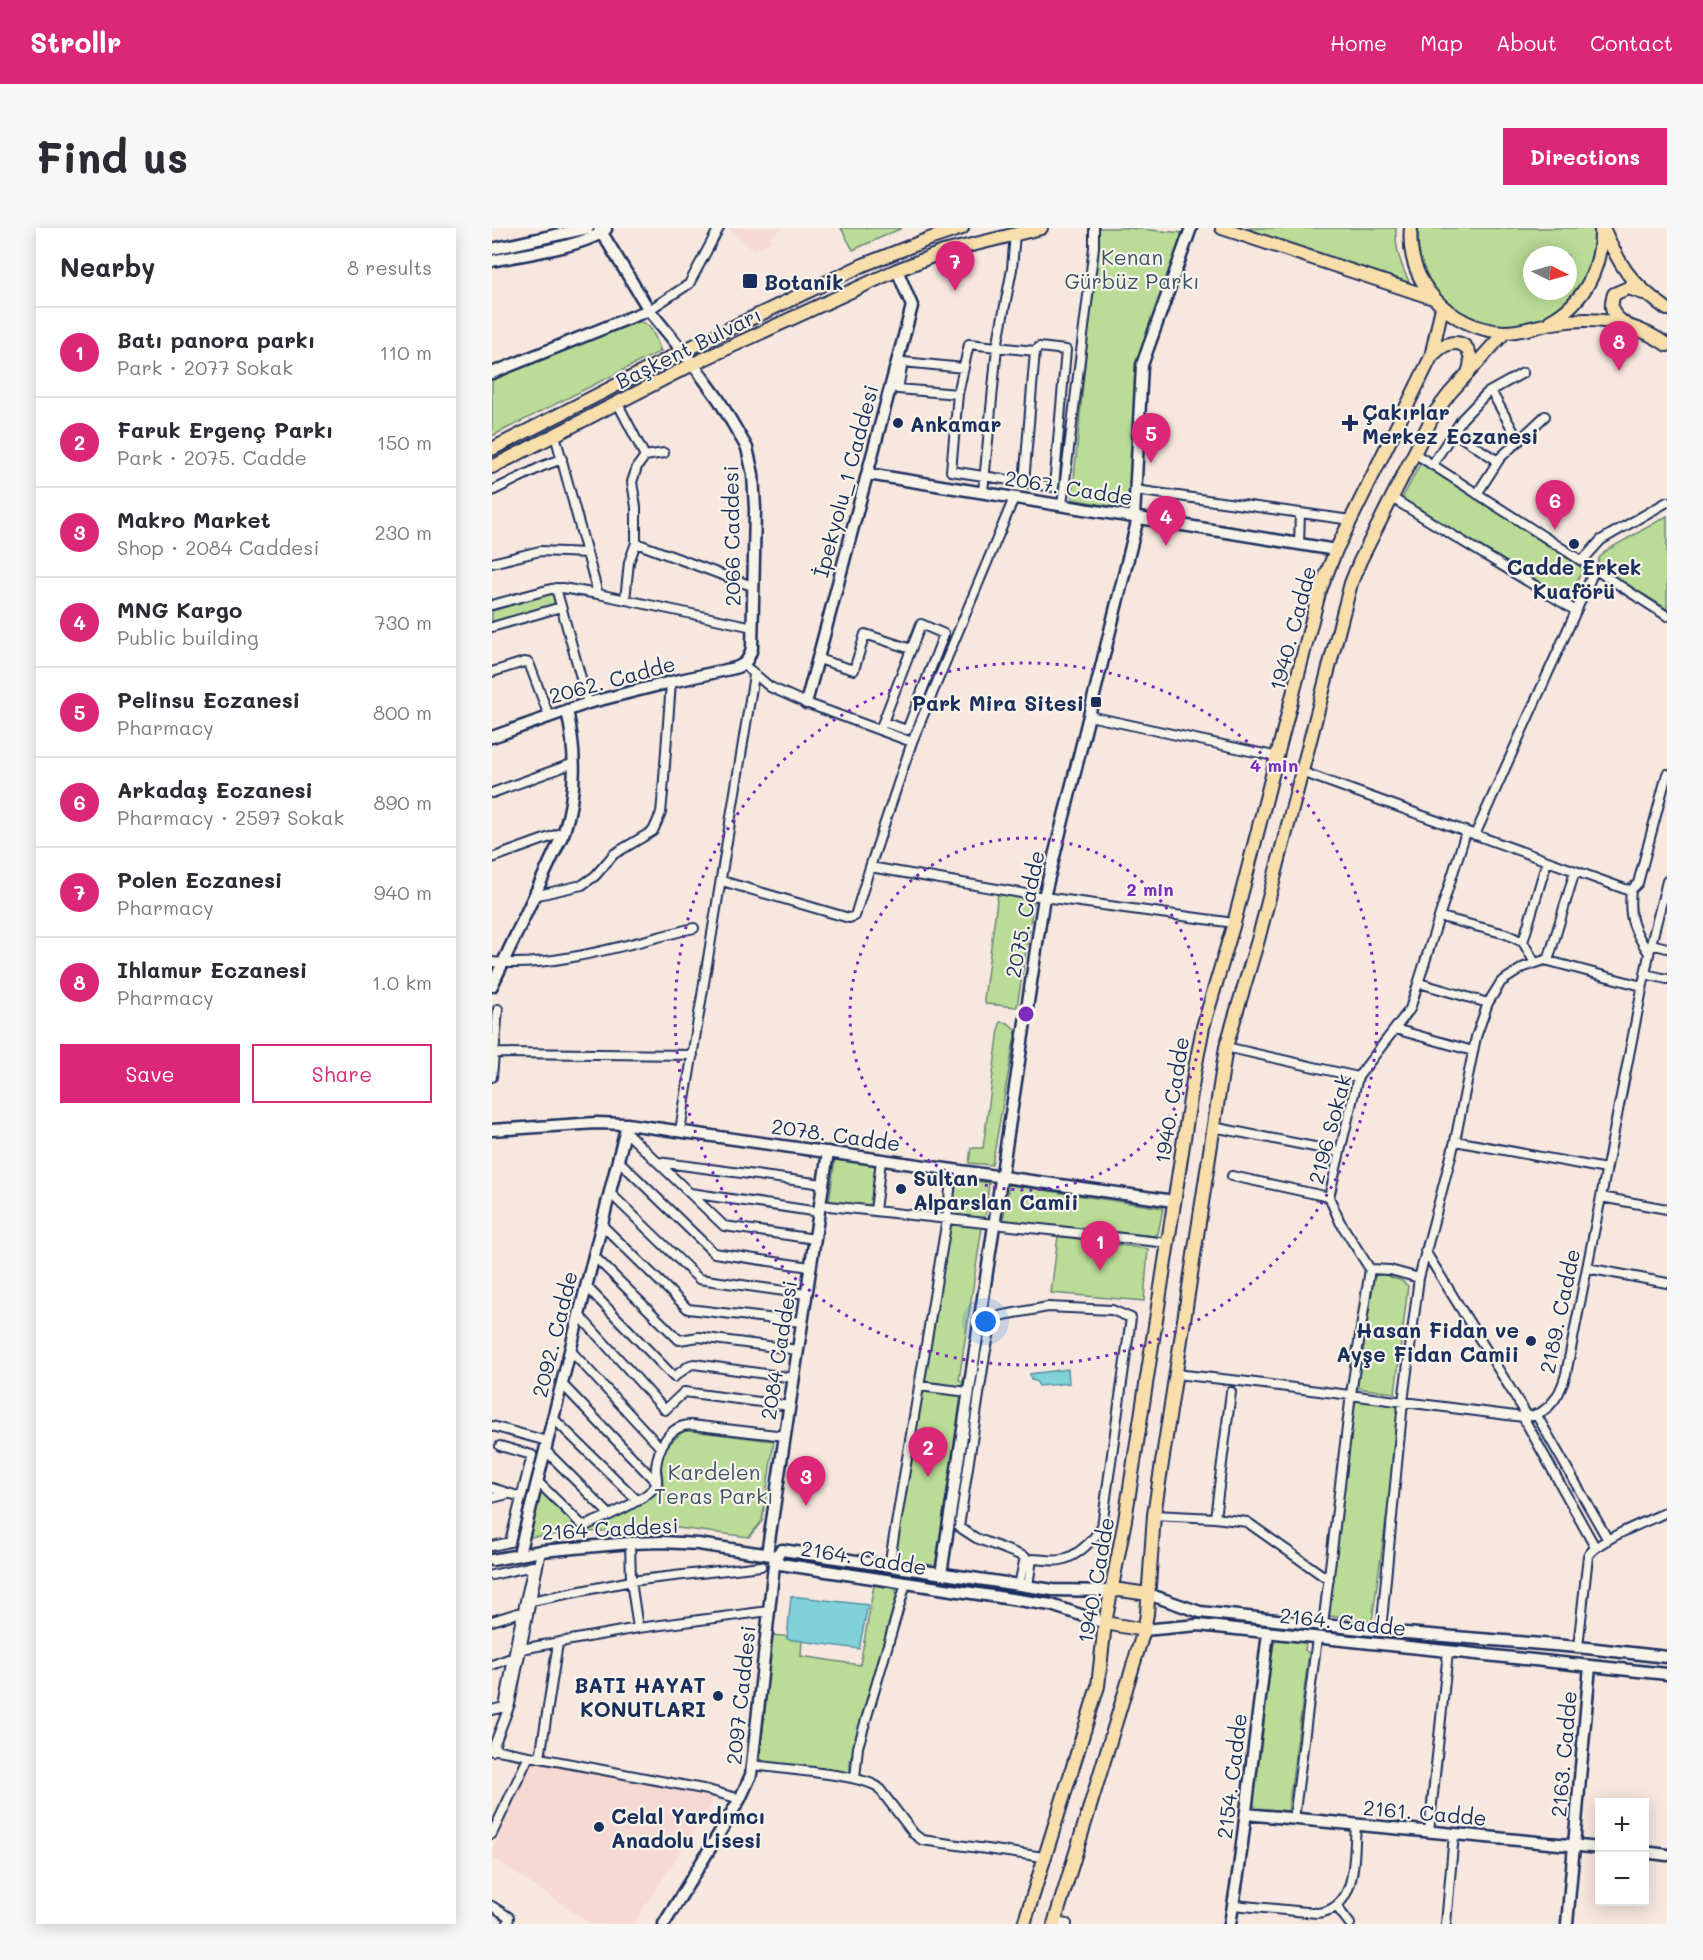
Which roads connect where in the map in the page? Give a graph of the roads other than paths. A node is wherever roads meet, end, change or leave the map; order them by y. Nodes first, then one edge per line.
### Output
1 (588, 228) edge
2 (719, 228) edge
3 (962, 228) edge
4 (1041, 228) edge
5 (1094, 228) edge
6 (1191, 228) edge
7 (1222, 228) edge
8 (1411, 228) edge
9 (1602, 228) edge
10 (603, 230) edge
11 (549, 232) edge
12 (1015, 233) junction
13 (492, 249) edge
14 (492, 261) edge
15 (897, 270) junction
16 (1644, 293) junction
17 (1433, 298) junction
18 (1442, 307) junction
19 (1667, 309) edge
20 (649, 310) junction
21 (1624, 323) junction
22 (1538, 326) junction
23 (1504, 332) junction
24 (1667, 345) edge
25 (998, 347) junction
26 (683, 351) junction
27 (1035, 351) junction
28 (1431, 357) junction
29 (693, 364) junction
30 (964, 368) junction
31 (492, 373) edge
32 (1523, 374) dead end
33 (1464, 379) junction
34 (1491, 391) junction
35 (958, 394) junction
36 (618, 404) junction
37 (1545, 416) dead end
38 (1454, 432) junction
39 (555, 435) junction
40 (1519, 441) junction
41 (492, 449) edge
42 (664, 453) dead end
43 (1414, 453) junction
44 (645, 456) junction
45 (562, 459) junction
46 (1498, 461) junction
47 (1432, 465) junction
48 (492, 467) edge
49 (867, 474) junction
50 (984, 476) junction
51 (1024, 483) junction
52 (1135, 490) junction
53 (492, 491) edge
54 (983, 492) junction
55 (1477, 494) junction
56 (1014, 498) junction
57 (1392, 498) junction
58 (1667, 502) edge
59 (1062, 505) junction
60 (1300, 513) junction
61 (1136, 517) junction
62 (1351, 520) junction
63 (636, 543) junction
64 (1299, 544) junction
65 (1336, 550) junction
66 (587, 554) junction
67 (1582, 561) junction
68 (492, 562) edge
69 (1594, 569) junction
70 (752, 586) junction
71 (556, 588) junction
72 (598, 594) junction
73 (625, 600) junction
74 (492, 605) edge
75 (561, 607) junction
76 (1576, 611) junction
77 (1667, 616) edge
78 (492, 627) edge
79 (753, 627) junction
80 (911, 649) junction
81 (818, 659) junction
82 (744, 665) junction
83 (492, 672) edge
84 (754, 675) junction
85 (671, 682) junction
86 (588, 703) junction
87 (806, 704) junction
88 (567, 710) junction
89 (549, 716) junction
90 (1089, 716) junction
91 (883, 722) junction
92 (880, 730) junction
93 (492, 737) edge
94 (912, 742) junction
95 (1278, 757) junction
96 (574, 764) junction
97 (1302, 772) junction
98 (1667, 774) edge
99 (492, 793) edge
100 (564, 832) junction
101 (1467, 832) junction
102 (1475, 835) junction
103 (492, 858) edge
104 (1547, 861) junction
105 (870, 867) junction
106 (1575, 871) junction
107 (722, 881) junction
108 (1667, 881) edge
109 (1631, 890) junction
110 (534, 896) junction
111 (1044, 897) junction
112 (1441, 917) junction
113 (1234, 923) junction
114 (694, 928) dead end
115 (1522, 942) junction
116 (1651, 944) junction
117 (1667, 948) edge
118 (1649, 953) junction
119 (1548, 961) junction
120 (497, 963) edge
121 (1535, 963) junction
122 (1645, 974) junction
123 (1667, 979) edge
124 (1419, 983) junction
125 (492, 986) edge
126 (1642, 986) junction
127 (1488, 1003) junction
128 (498, 1009) dead end
129 (1395, 1029) junction
130 (1226, 1047) junction
131 (1473, 1052) junction
132 (494, 1053) junction
133 (693, 1055) junction
134 (492, 1077) edge
135 (1358, 1077) junction
136 (626, 1127) junction
137 (1213, 1127) junction
138 (492, 1130) edge
139 (681, 1131) junction
140 (1455, 1141) junction
141 (828, 1152) junction
142 (1340, 1152) junction
143 (618, 1160) junction
144 (881, 1160) junction
145 (658, 1162) junction
146 (1606, 1169) junction
147 (952, 1170) junction
148 (1232, 1176) dead end
149 (1000, 1177) junction
150 (823, 1184) junction
151 (610, 1193) junction
152 (689, 1193) junction
153 (1329, 1197) junction
154 (1601, 1197) junction
155 (1174, 1201) junction
156 (819, 1209) junction
157 (1667, 1209) edge
158 (875, 1211) junction
159 (947, 1219) junction
160 (993, 1224) junction
161 (602, 1225) junction
162 (815, 1239) junction
163 (1168, 1243) junction
164 (1425, 1251) junction
165 (594, 1256) junction
166 (810, 1267) junction
167 (1587, 1268) junction
168 (1370, 1269) junction
169 (1419, 1278) junction
170 (1667, 1283) edge
171 (586, 1286) junction
172 (806, 1294) junction
173 (579, 1315) junction
174 (802, 1322) junction
175 (570, 1350) junction
176 (798, 1350) junction
177 (1175, 1374) junction
178 (794, 1378) junction
179 (562, 1384) junction
180 (919, 1386) junction
181 (968, 1392) junction
182 (1231, 1392) dead end
183 (1351, 1394) junction
184 (1403, 1402) junction
185 (790, 1406) junction
186 (1529, 1416) junction
187 (553, 1418) junction
188 (492, 1426) edge
189 (785, 1436) junction
190 (500, 1446) dead end
191 (546, 1446) junction
192 (660, 1448) junction
193 (537, 1481) junction
194 (657, 1483) junction
195 (492, 1488) edge
196 (511, 1494) junction
197 (521, 1497) junction
198 (492, 1498) edge
199 (638, 1501) junction
200 (1667, 1512) edge
201 (610, 1515) junction
202 (1154, 1515) junction
203 (1215, 1518) junction
204 (1608, 1540) junction
205 (630, 1543) junction
206 (492, 1546) edge
207 (1595, 1547) junction
208 (541, 1551) junction
209 (519, 1554) junction
210 (771, 1555) junction
211 (1028, 1558) junction
212 (492, 1560) edge
213 (761, 1566) dead end
214 (889, 1566) junction
215 (941, 1574) junction
216 (492, 1575) edge
217 (1329, 1580) junction
218 (631, 1581) junction
219 (906, 1583) junction
220 (1024, 1586) junction
221 (1110, 1592) junction
222 (1148, 1594) junction
223 (531, 1601) junction
224 (524, 1611) junction
225 (769, 1611) junction
226 (492, 1621) edge
227 (1105, 1623) junction
228 (1323, 1625) junction
229 (638, 1628) junction
230 (1144, 1630) junction
231 (1381, 1631) junction
232 (1268, 1633) junction
233 (1317, 1638) junction
234 (558, 1642) junction
235 (1578, 1647) junction
236 (521, 1649) junction
237 (1448, 1652) junction
238 (514, 1657) junction
239 (1667, 1657) edge
240 (492, 1665) edge
241 (1590, 1666) junction
242 (1662, 1673) edge
243 (1667, 1680) edge
244 (492, 1710) edge
245 (493, 1750) edge
246 (529, 1756) junction
247 (540, 1758) junction
248 (753, 1766) junction
249 (855, 1779) junction
250 (740, 1799) junction
251 (1246, 1814) junction
252 (1294, 1819) junction
253 (1356, 1825) junction
254 (1429, 1832) junction
255 (492, 1834) edge
256 (1454, 1834) junction
257 (1574, 1846) junction
258 (1595, 1848) edge
259 (1649, 1852) edge
260 (1667, 1854) edge
261 (1044, 1857) junction
262 (1233, 1905) junction
263 (492, 1906) edge
264 (1337, 1906) junction
265 (1059, 1923) edge
266 (508, 1924) edge
267 (664, 1924) edge
268 (1024, 1924) edge
269 (1230, 1924) edge
270 (1350, 1924) edge
271 (1446, 1924) edge
272 (1567, 1924) edge

1 - 11 street
2 - 20 street
3 - 26 main road, Başkent Bulvarı
4 - 12 main road, Başkent Bulvarı
5 - 59 street
6 - 52 street, 2075. Cadde
7 - 17 main road
8 - 17 main road
9 - 16 main road
9 - 22 main road
10 - 14 street
10 - 20 street, 2066 Caddesi
11 - 13 street
12 - 15 main road, Başkent Bulvarı
12 - 25 street
15 - 29 main road, Başkent Bulvarı
15 - 49 street, İpekyolu_1 Caddesi
16 - 19 main road
16 - 21 main road
17 - 18 main road
18 - 23 main road
18 - 28 main road, 1940. Cadde
20 - 26 street, 2066 Caddesi
20 - 31 street
21 - 22 main road
21 - 24 main road
22 - 23 main road
23 - 33 main road
25 - 27 street
25 - 30 street
25 - 50 street
26 - 29 street, 2066 Caddesi
26 - 41 main road, Başkent Bulvarı
27 - 51 street
27 - 51 street
28 - 33 main road
28 - 62 main road, 1940. Cadde
29 - 36 main road, Başkent Bulvarı
29 - 70 street, 2066 Caddesi
30 - 35 street
30 - 35 street
32 - 34 street
33 - 43 main road
34 - 38 street
34 - 40 street
35 - 50 street
36 - 39 main road, Başkent Bulvarı
36 - 44 street
37 - 40 street
38 - 46 street
38 - 47 street
39 - 45 street
39 - 48 main road, Başkent Bulvarı
40 - 46 street
42 - 44 street
43 - 47 street
43 - 57 main road
44 - 63 street
45 - 53 street
45 - 66 street
46 - 55 street
47 - 55 street
49 - 54 street, 2067. Cadde
49 - 81 street, İpekyolu_1 Caddesi
50 - 51 street
50 - 54 street
52 - 60 street
52 - 61 street, 2075. Cadde
54 - 56 street, 2067. Cadde
55 - 67 street
56 - 59 street, 2067. Cadde
56 - 94 street
57 - 76 street
57 - 97 main road
58 - 67 street
59 - 61 street, 2067. Cadde
60 - 62 street
60 - 64 street
61 - 64 street, 2067. Cadde
61 - 90 street, 2075. Cadde
62 - 65 main road, 1940. Cadde
63 - 70 street
63 - 73 street
64 - 65 street, 2067. Cadde
65 - 95 main road, 1940. Cadde
66 - 68 street
66 - 72 street
67 - 69 street
69 - 76 street
69 - 77 street
70 - 79 street, 2066 Caddesi
71 - 72 street
71 - 74 street
71 - 75 street
72 - 73 street
73 - 79 street
75 - 78 street
75 - 86 street
76 - 102 street
79 - 82 street, 2066 Caddesi
80 - 81 street
80 - 91 street
80 - 91 street
81 - 87 street, İpekyolu_1 Caddesi
82 - 84 street
82 - 85 street, 2062. Cadde
83 - 89 street
84 - 87 street
84 - 107 street
85 - 86 street, 2062. Cadde
85 - 110 street
86 - 88 street, 2062. Cadde
87 - 92 street
88 - 89 street, 2062. Cadde
88 - 96 street
89 - 93 street, 2062. Cadde
90 - 95 street
90 - 111 street, 2075. Cadde
91 - 92 street
92 - 94 street
94 - 105 street
95 - 113 main road, 1940. Cadde
96 - 99 street
96 - 100 street
97 - 101 street
97 - 130 main road
98 - 109 street
100 - 103 street
100 - 110 street
101 - 102 street
101 - 112 street, 2196 Sokak
102 - 104 street
104 - 106 street
104 - 115 street
105 - 107 street
105 - 111 street
106 - 109 street
106 - 119 street
107 - 133 street
108 - 116 street, 2189. Cadde
109 - 118 street
110 - 120 street
111 - 113 street
111 - 149 street, 2075. Cadde
112 - 115 street
112 - 124 street, 2196 Sokak
113 - 155 main road, 1940. Cadde
114 - 120 street
115 - 121 street
116 - 117 street
116 - 118 street, 2189. Cadde
118 - 122 street, 2189. Cadde
119 - 121 street
119 - 126 street
120 - 125 street
121 - 127 street
122 - 123 street
122 - 126 street, 2189. Cadde
124 - 127 street
124 - 129 street, 2196 Sokak
126 - 146 street, 2189. Cadde
127 - 131 street
128 - 132 street
129 - 131 street
129 - 135 street, 2196 Sokak
130 - 135 street
130 - 137 main road
131 - 140 street
132 - 133 street
132 - 134 street
133 - 139 street
135 - 142 street, 2196 Sokak
136 - 138 street, 2078. Cadde
136 - 139 street, 2078. Cadde
136 - 143 street, 2092. Cadde
136 - 145 street
137 - 142 street
137 - 177 main road
139 - 141 street, 2078. Cadde
140 - 146 street
140 - 164 street
141 - 144 street, 2078. Cadde
141 - 150 street, 2084 Caddesi
142 - 153 street, 2196 Sokak
143 - 151 street, 2092. Cadde
143 - 166 street
144 - 147 street, 2078. Cadde
144 - 158 street
145 - 150 street
145 - 152 street
146 - 154 street, 2189. Cadde
147 - 149 street, 2078. Cadde
147 - 159 street
148 - 153 street
149 - 155 street, 2078. Cadde
149 - 160 street, 2075. Cadde
150 - 156 street, 2084 Caddesi
151 - 161 street, 2092. Cadde
151 - 172 street
152 - 156 street
152 - 162 street
153 - 168 street, 2196 Sokak
154 - 157 street
154 - 167 street, 2189. Cadde
155 - 163 main road, 1940. Cadde
156 - 158 street
156 - 162 street, 2084 Caddesi
158 - 159 street
159 - 160 street
159 - 180 street
160 - 163 street
160 - 181 street, 2075. Cadde
161 - 165 street, 2092. Cadde
161 - 174 street
162 - 166 street, 2084 Caddesi
163 - 221 main road, 1940. Cadde
164 - 169 street
164 - 186 street
165 - 171 street, 2092. Cadde
165 - 176 street
166 - 172 street, 2084 Caddesi
167 - 170 street
167 - 186 street, 2189. Cadde
168 - 169 street
168 - 183 street
169 - 184 street
171 - 173 street, 2092. Cadde
171 - 178 street
172 - 174 street, 2084 Caddesi
173 - 175 street, 2092. Cadde
173 - 185 street
174 - 176 street, 2084 Caddesi
175 - 179 street, 2092. Cadde
175 - 192 street
176 - 178 street, 2084 Caddesi
177 - 183 street
177 - 202 main road
178 - 185 street, 2084 Caddesi
179 - 187 street, 2092. Cadde
179 - 194 street
180 - 181 street
180 - 214 street
181 - 215 street, 2075. Cadde
182 - 203 street
183 - 184 street
183 - 217 street
184 - 186 street
184 - 231 street
185 - 189 street, 2084 Caddesi
186 - 204 street
186 - 207 street
187 - 191 street, 2092. Cadde
187 - 199 street
188 - 191 street
189 - 192 street
189 - 210 street, 2084 Caddesi
190 - 197 street
191 - 193 street, 2092. Cadde
191 - 201 street
192 - 194 street
193 - 201 street
193 - 209 street, 2092. Cadde
194 - 199 street
195 - 196 street
196 - 197 street
196 - 198 street
197 - 206 street
199 - 201 street
200 - 204 street
202 - 203 street
202 - 222 main road
203 - 217 street
204 - 207 street
205 - 208 street, 2164 Caddesi
205 - 210 street, 2164 Caddesi
205 - 218 street
207 - 235 street
208 - 209 street, 2164 Caddesi
208 - 223 street
209 - 212 street, 2164 Caddesi
210 - 214 street, 2164. Cadde
210 - 219 street, 2164. Cadde
210 - 225 street, 2097 Caddesi
211 - 211 street
211 - 220 street
213 - 218 street
214 - 215 street, 2164. Cadde
215 - 220 street, 2164. Cadde
216 - 224 street
217 - 228 street
218 - 223 street
218 - 229 street
219 - 227 street, 2164. Cadde
219 - 249 street
220 - 221 street, 2164. Cadde
221 - 222 main road, 2164. Cadde
221 - 227 main road, 1940. Cadde
222 - 228 street, 2164. Cadde
222 - 230 main road
223 - 236 street
224 - 226 street
224 - 238 street
225 - 229 street
225 - 248 street, 2097 Caddesi
227 - 230 main road, 2164. Cadde
227 - 261 main road, 1940. Cadde
228 - 231 street, 2164. Cadde
229 - 234 street
230 - 232 street, 2164. Cadde
230 - 265 main road
231 - 235 street, 2164. Cadde
232 - 233 street, 2164. Cadde
232 - 251 street, 2154. Cadde
233 - 237 street, 2164. Cadde
233 - 252 street
234 - 236 street
234 - 247 street
235 - 239 street, 2164. Cadde
236 - 245 street
237 - 241 street, 2164. Cadde
237 - 254 street
238 - 240 street
238 - 244 street
241 - 242 street, 2164. Cadde
241 - 257 street, 2163. Cadde
242 - 243 street
245 - 246 street
246 - 247 street
246 - 255 street
247 - 250 street
248 - 249 street
248 - 250 street, 2097 Caddesi
249 - 261 street
250 - 267 street, 2097 Caddesi
251 - 252 street, 2161. Cadde
251 - 262 street, 2154. Cadde
252 - 253 street, 2161. Cadde
253 - 254 street, 2161. Cadde
253 - 264 street
254 - 256 street, 2161. Cadde
256 - 257 street, 2161. Cadde
256 - 271 street
257 - 258 street, 2161. Cadde
257 - 272 street, 2163. Cadde
259 - 260 street
261 - 268 main road, 1940. Cadde
262 - 264 street
262 - 269 street, 2154. Cadde
263 - 266 street
264 - 270 street

